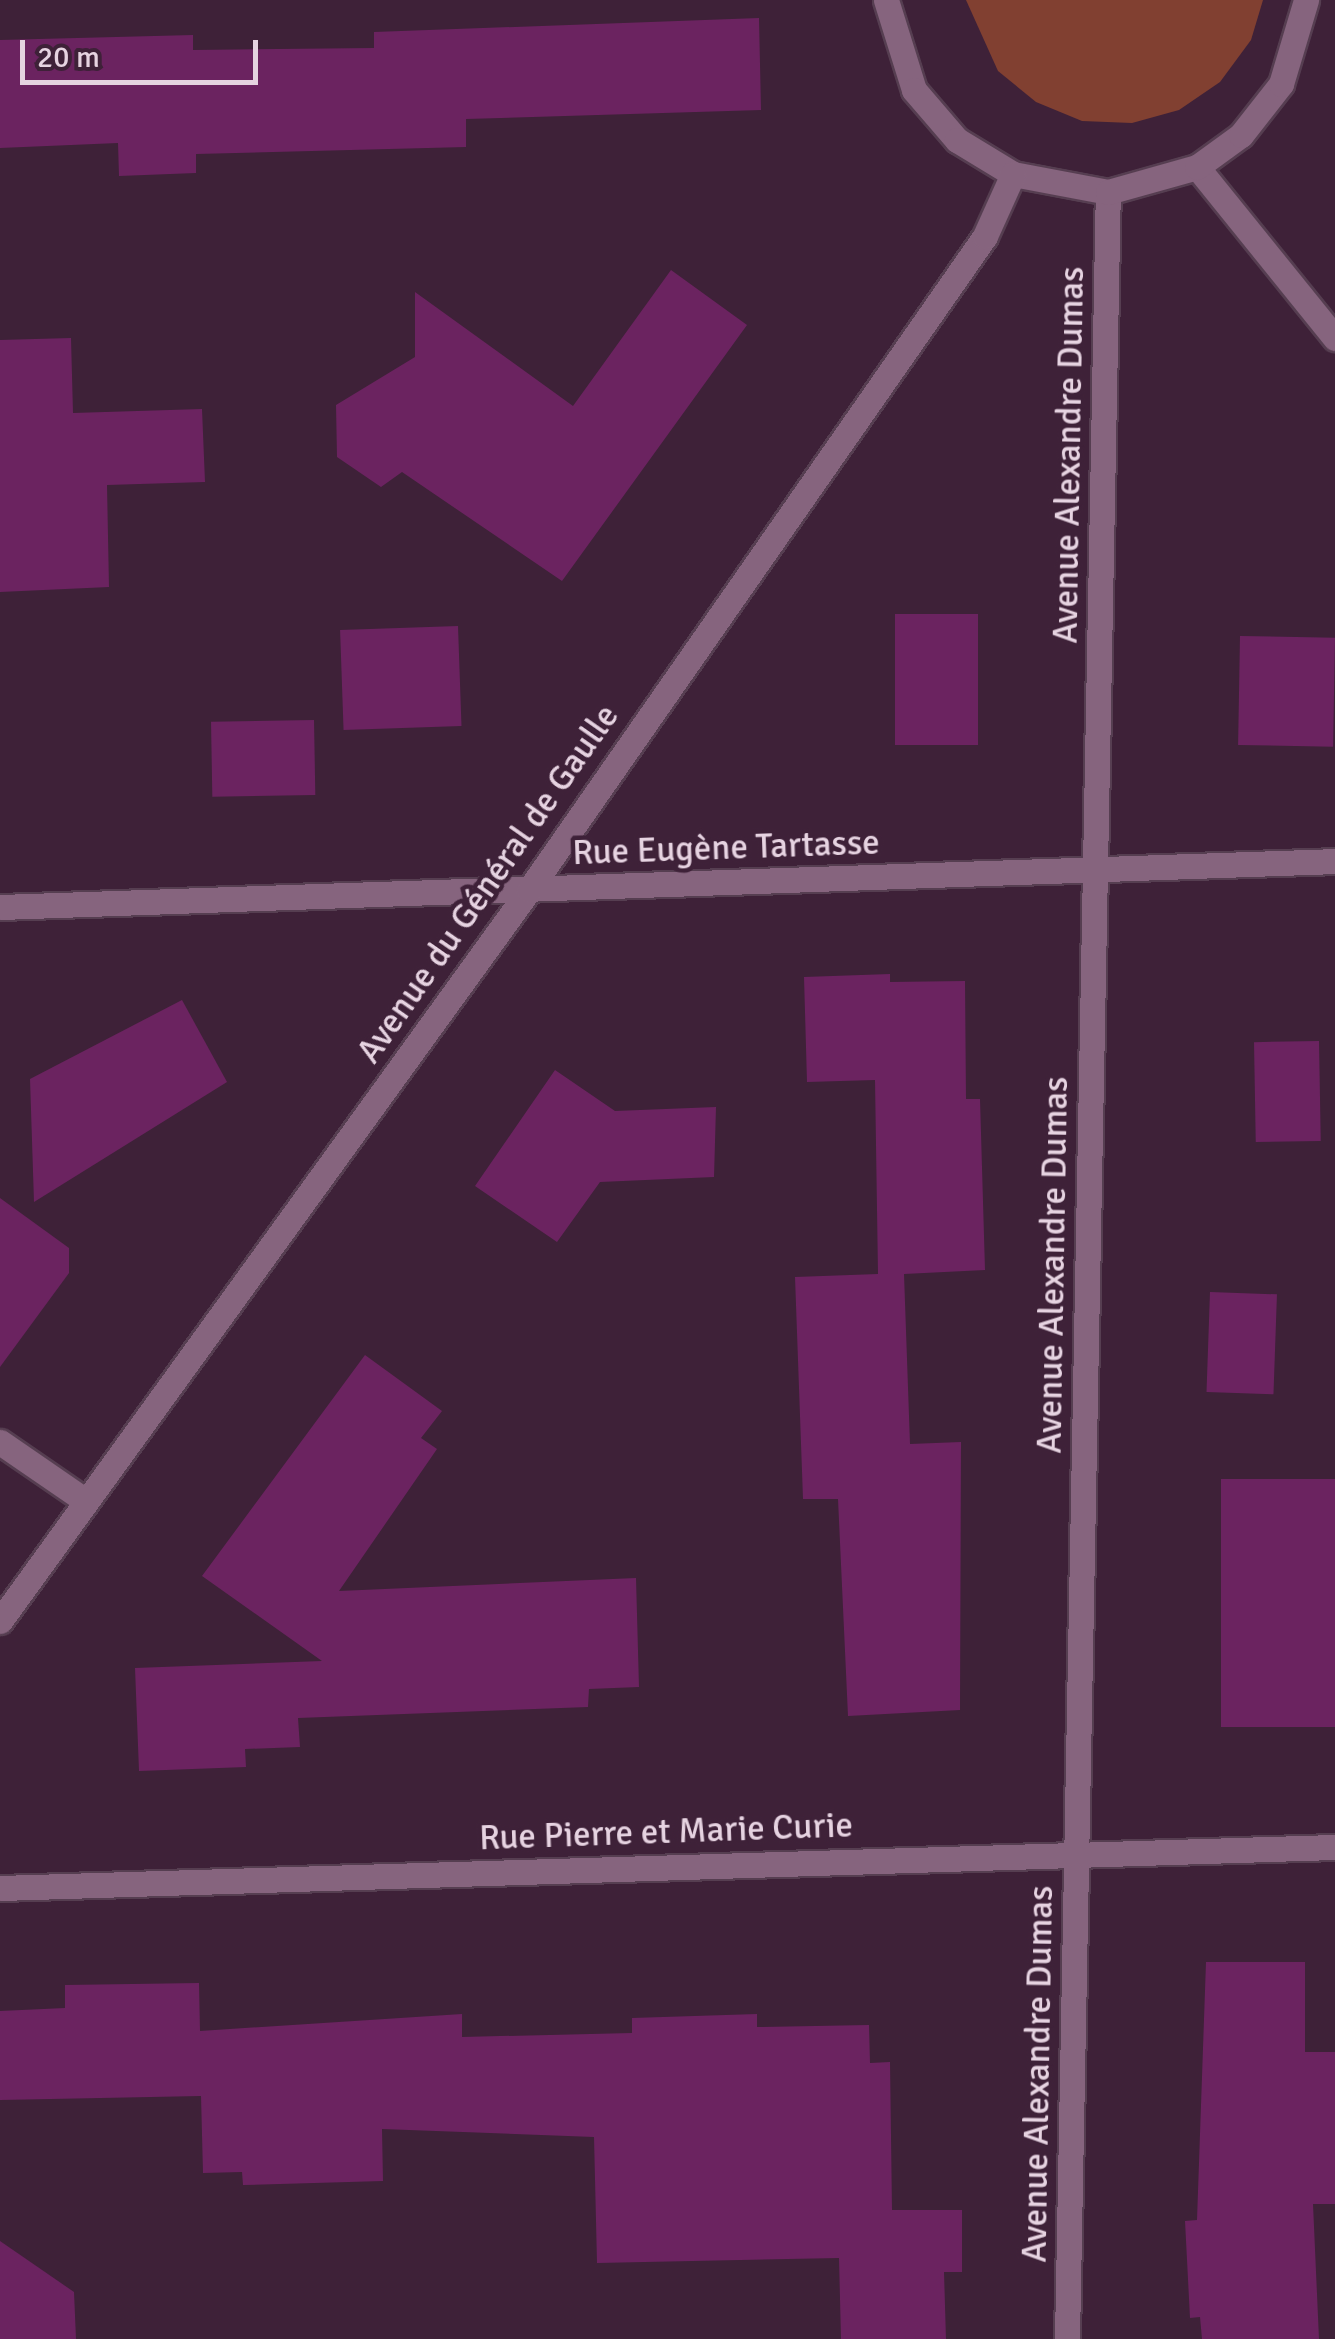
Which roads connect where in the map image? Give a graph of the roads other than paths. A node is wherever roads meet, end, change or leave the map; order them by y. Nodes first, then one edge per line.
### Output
1 (886, 0) edge
2 (1306, 0) edge
3 (1197, 166) junction
4 (1013, 174) junction
5 (1108, 192) junction
6 (1335, 338) edge
7 (1335, 861) edge
8 (1097, 870) junction
9 (528, 890) junction
10 (0, 907) edge
11 (0, 1442) edge
12 (86, 1502) junction
13 (0, 1621) edge
14 (1335, 1847) edge
15 (1077, 1854) junction
16 (0, 1888) edge
17 (1067, 2339) edge

1 - 4 street
2 - 3 street
3 - 5 street
3 - 6 street
4 - 5 street
4 - 9 street, Avenue du Général de Gaulle
5 - 8 street, Avenue Alexandre Dumas
7 - 8 street, Rue Eugène Tartasse
8 - 9 street, Rue Eugène Tartasse
8 - 15 street, Avenue Alexandre Dumas
9 - 10 street, Rue Eugène Tartasse
9 - 12 street, Avenue du Général de Gaulle
11 - 12 street
12 - 13 street, Avenue du Général de Gaulle
14 - 15 street, Rue Pierre et Marie Curie
15 - 16 street, Rue Pierre et Marie Curie
15 - 17 street, Avenue Alexandre Dumas

